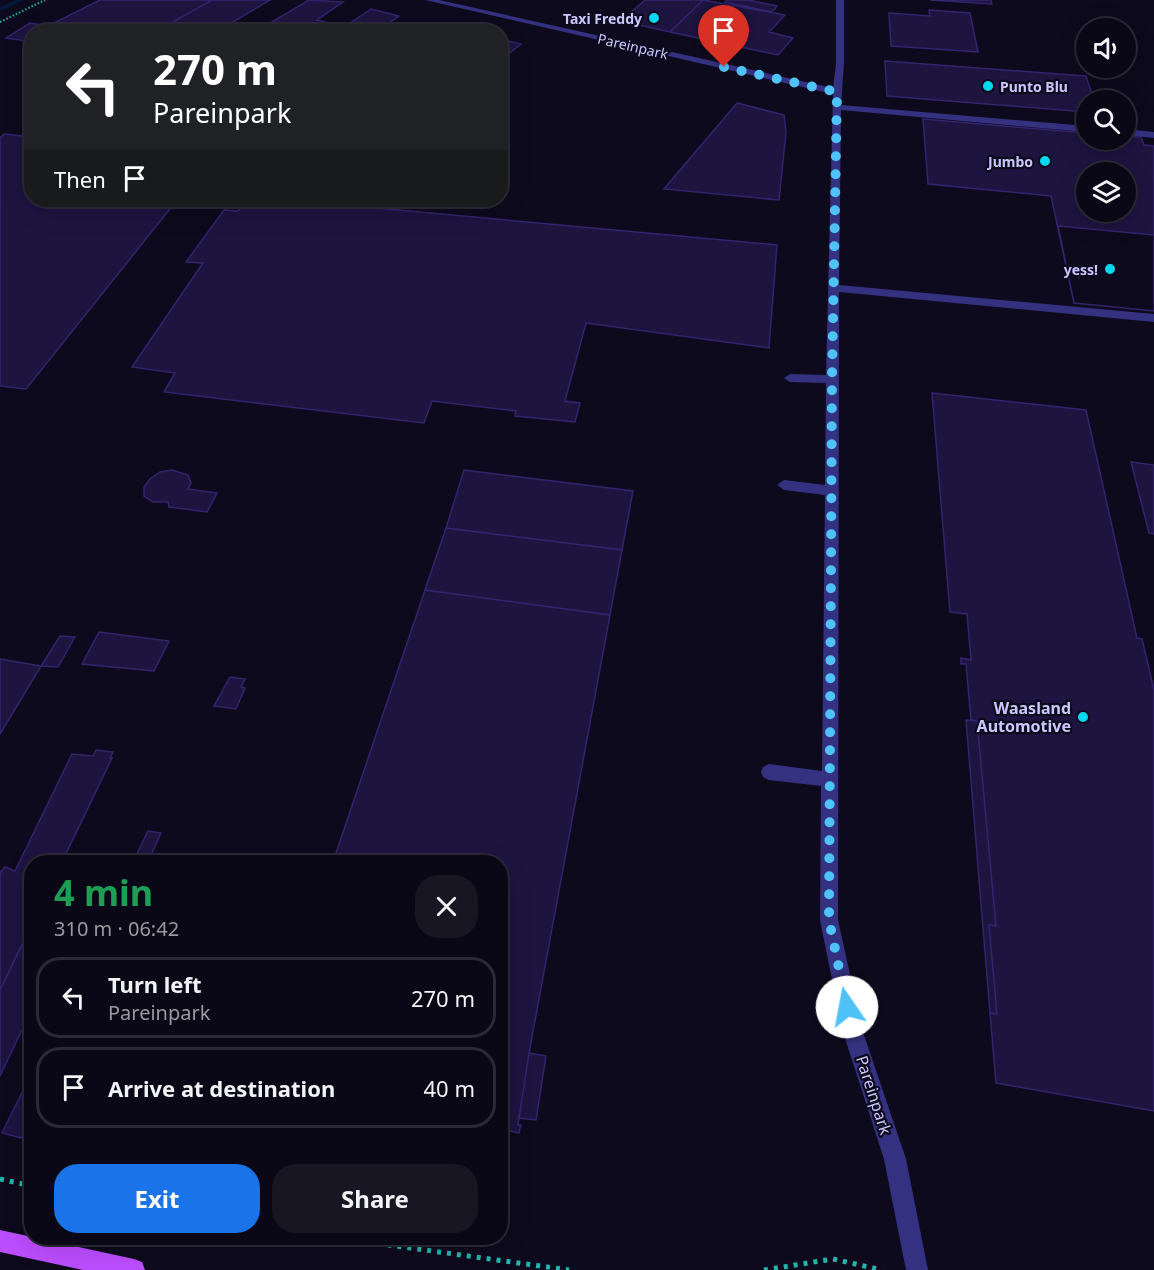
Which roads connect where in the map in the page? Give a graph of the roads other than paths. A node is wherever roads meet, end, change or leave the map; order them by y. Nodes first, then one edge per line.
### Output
1 (429, 0) edge
2 (840, 0) edge
3 (837, 92) junction
4 (838, 107) junction
5 (1076, 128) edge
6 (1136, 133) edge
7 (1154, 135) edge
8 (834, 288) junction
9 (1154, 318) edge
10 (790, 378) dead end
11 (832, 379) junction
12 (784, 485) dead end
13 (831, 491) junction
14 (769, 772) dead end
15 (831, 780) junction
16 (0, 1241) edge
17 (134, 1270) edge
18 (917, 1270) edge

1 - 3 street, Pareinpark
2 - 3 street, Pareinpark
3 - 4 street, Pareinpark
4 - 5 street
4 - 8 street, Pareinpark
6 - 7 street
8 - 9 street
8 - 11 street, Pareinpark
10 - 11 street
11 - 13 street, Pareinpark
12 - 13 street
13 - 15 street, Pareinpark
14 - 15 street
15 - 18 street, Pareinpark
16 - 17 main road

